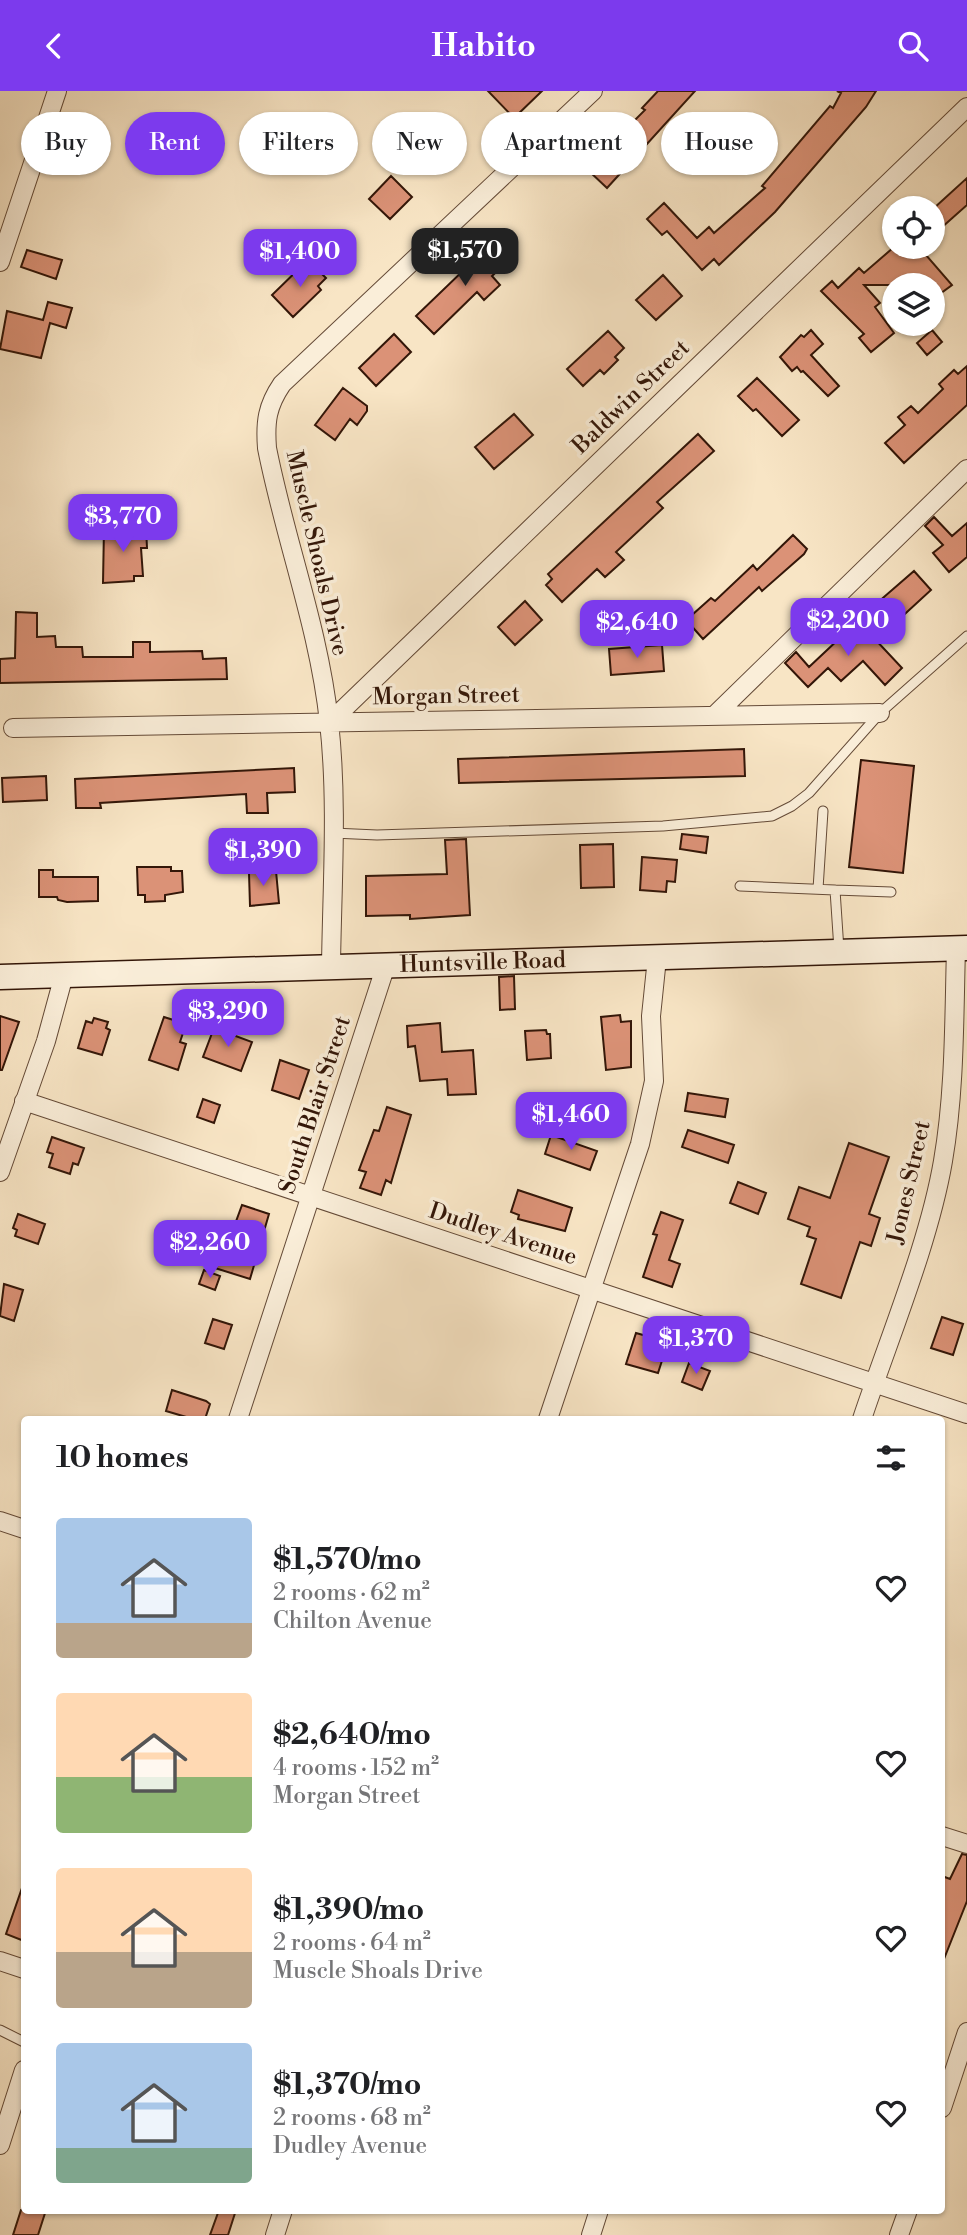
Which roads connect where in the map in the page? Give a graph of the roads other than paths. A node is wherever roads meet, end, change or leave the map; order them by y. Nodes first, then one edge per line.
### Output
1 (57, 91) edge
2 (593, 91) edge
3 (967, 107) edge
4 (0, 262) edge
5 (967, 469) edge
6 (967, 636) edge
7 (880, 713) junction
8 (714, 716) junction
9 (329, 723) junction
10 (13, 728) dead end
11 (822, 811) dead end
12 (332, 833) junction
13 (740, 886) dead end
14 (818, 889) junction
15 (835, 890) junction
16 (891, 892) dead end
17 (961, 948) edge
18 (839, 952) junction
19 (657, 958) junction
20 (386, 965) junction
21 (331, 966) junction
22 (64, 975) junction
23 (0, 977) edge
24 (24, 1101) junction
25 (0, 1172) edge
26 (311, 1196) junction
27 (592, 1289) junction
28 (874, 1383) junction
29 (967, 1414) edge
30 (239, 1416) edge
31 (549, 1416) edge
32 (863, 1416) edge
33 (0, 1521) edge
34 (21, 1528) edge
35 (945, 1837) edge
36 (967, 1844) edge
37 (0, 1961) edge
38 (21, 1968) edge
39 (0, 2030) edge
40 (967, 2032) edge
41 (21, 2040) edge
42 (21, 2079) edge
43 (945, 2100) edge
44 (0, 2144) edge
45 (282, 2214) edge
46 (598, 2214) edge
47 (907, 2214) edge
48 (275, 2235) edge
49 (591, 2235) edge
50 (899, 2235) edge

1 - 4 street
2 - 9 street, Muscle Shoals Drive
3 - 9 street, Baldwin Street
5 - 8 street
6 - 7 lane
7 - 8 street, Morgan Street
7 - 12 lane
8 - 9 street, Morgan Street
9 - 10 street, Morgan Street
9 - 12 street, Muscle Shoals Drive
11 - 14 lane
12 - 21 street, Muscle Shoals Drive
13 - 14 lane
14 - 15 lane
15 - 16 lane
15 - 18 lane
17 - 18 main road, Huntsville Road
17 - 28 street, Jones Street
18 - 19 main road, Huntsville Road
19 - 20 main road, Huntsville Road
19 - 27 street
20 - 21 main road, Huntsville Road
20 - 26 street, South Blair Street
21 - 22 main road, Huntsville Road
22 - 23 main road, Huntsville Road
22 - 24 street
24 - 25 street
24 - 26 street, Dudley Avenue
26 - 27 street, Dudley Avenue
26 - 30 street, South Blair Street
27 - 28 street, Dudley Avenue
27 - 31 street
28 - 29 street, Dudley Avenue
28 - 32 street, Jones Street
33 - 34 street
35 - 36 street
37 - 38 street
39 - 41 lane
40 - 43 street
42 - 44 street
45 - 48 street
46 - 49 street
47 - 50 street

